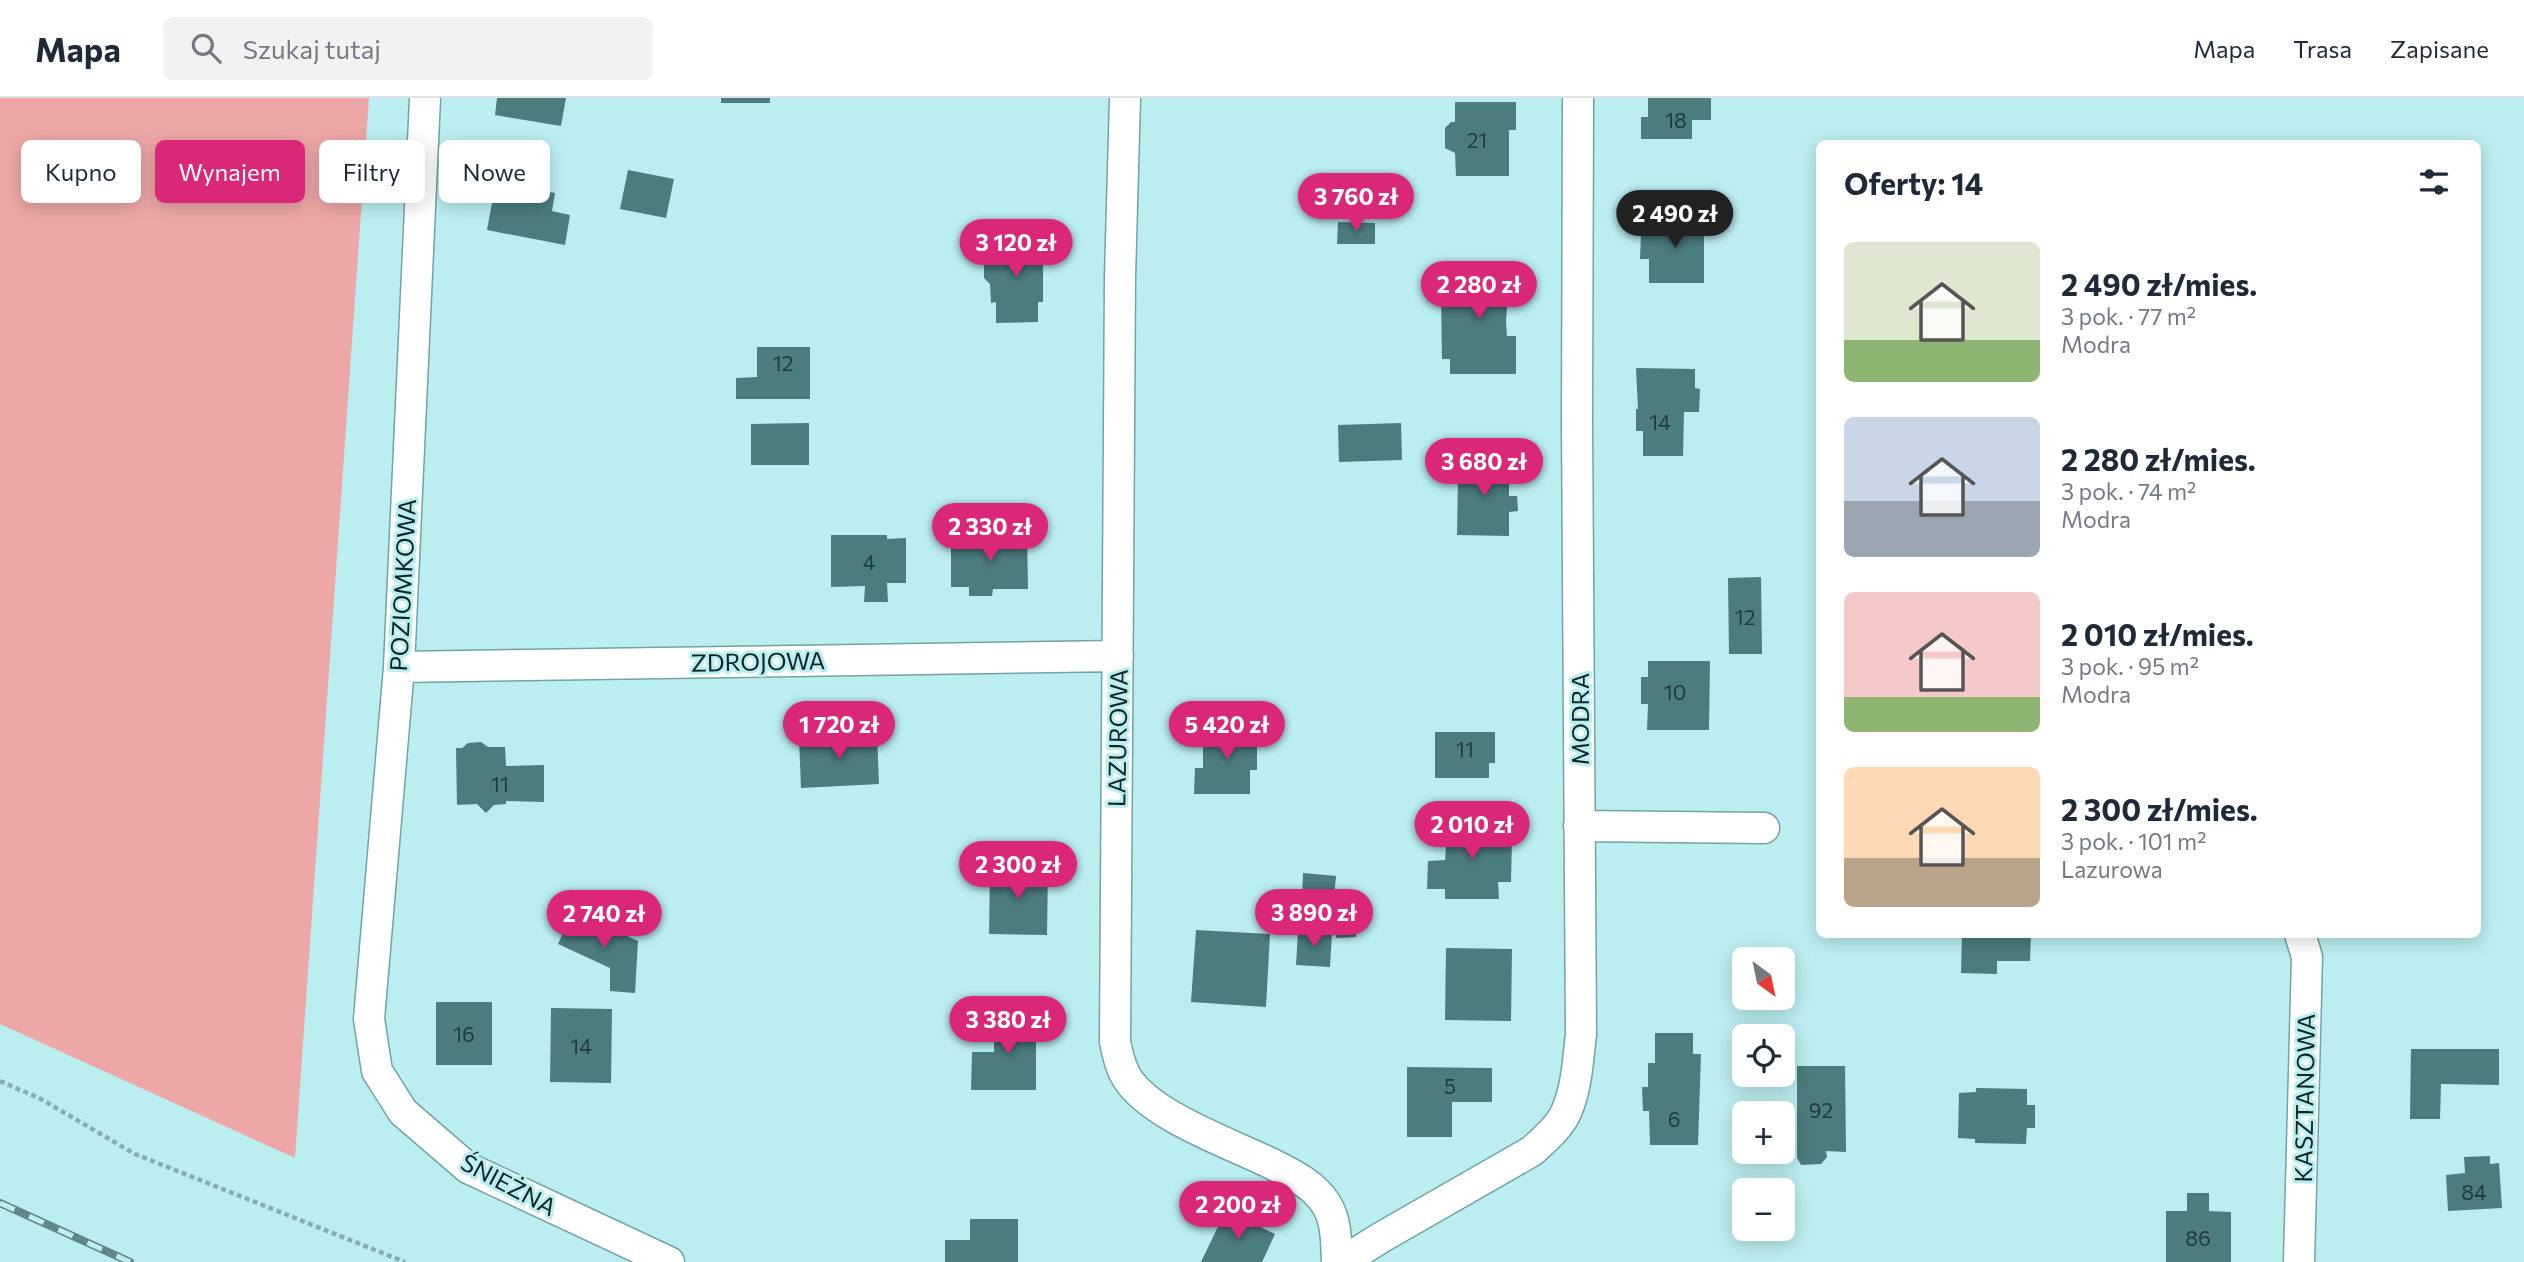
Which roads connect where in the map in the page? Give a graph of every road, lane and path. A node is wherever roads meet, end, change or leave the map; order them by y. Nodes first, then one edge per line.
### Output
1 (425, 98) edge
2 (1125, 98) edge
3 (1578, 98) edge
4 (1118, 656) junction
5 (399, 667) junction
6 (1579, 826) junction
7 (1764, 828) dead end
8 (2301, 938) edge
9 (377, 1071) joint
10 (0, 1081) edge
11 (405, 1262) edge
12 (669, 1262) edge
13 (1337, 1262) edge
14 (1347, 1262) edge
15 (2300, 1262) edge

1 - 5 street, POZIOMKOWA
2 - 4 street, LAZUROWA
3 - 6 street, MODRA
4 - 5 street, ZDROJOWA
4 - 13 street, LAZUROWA
5 - 9 street, POZIOMKOWA
6 - 7 street
6 - 14 street, MODRA
8 - 15 street, KASZTANOWA
9 - 12 street, ŚNIEŻNA
10 - 11 path

